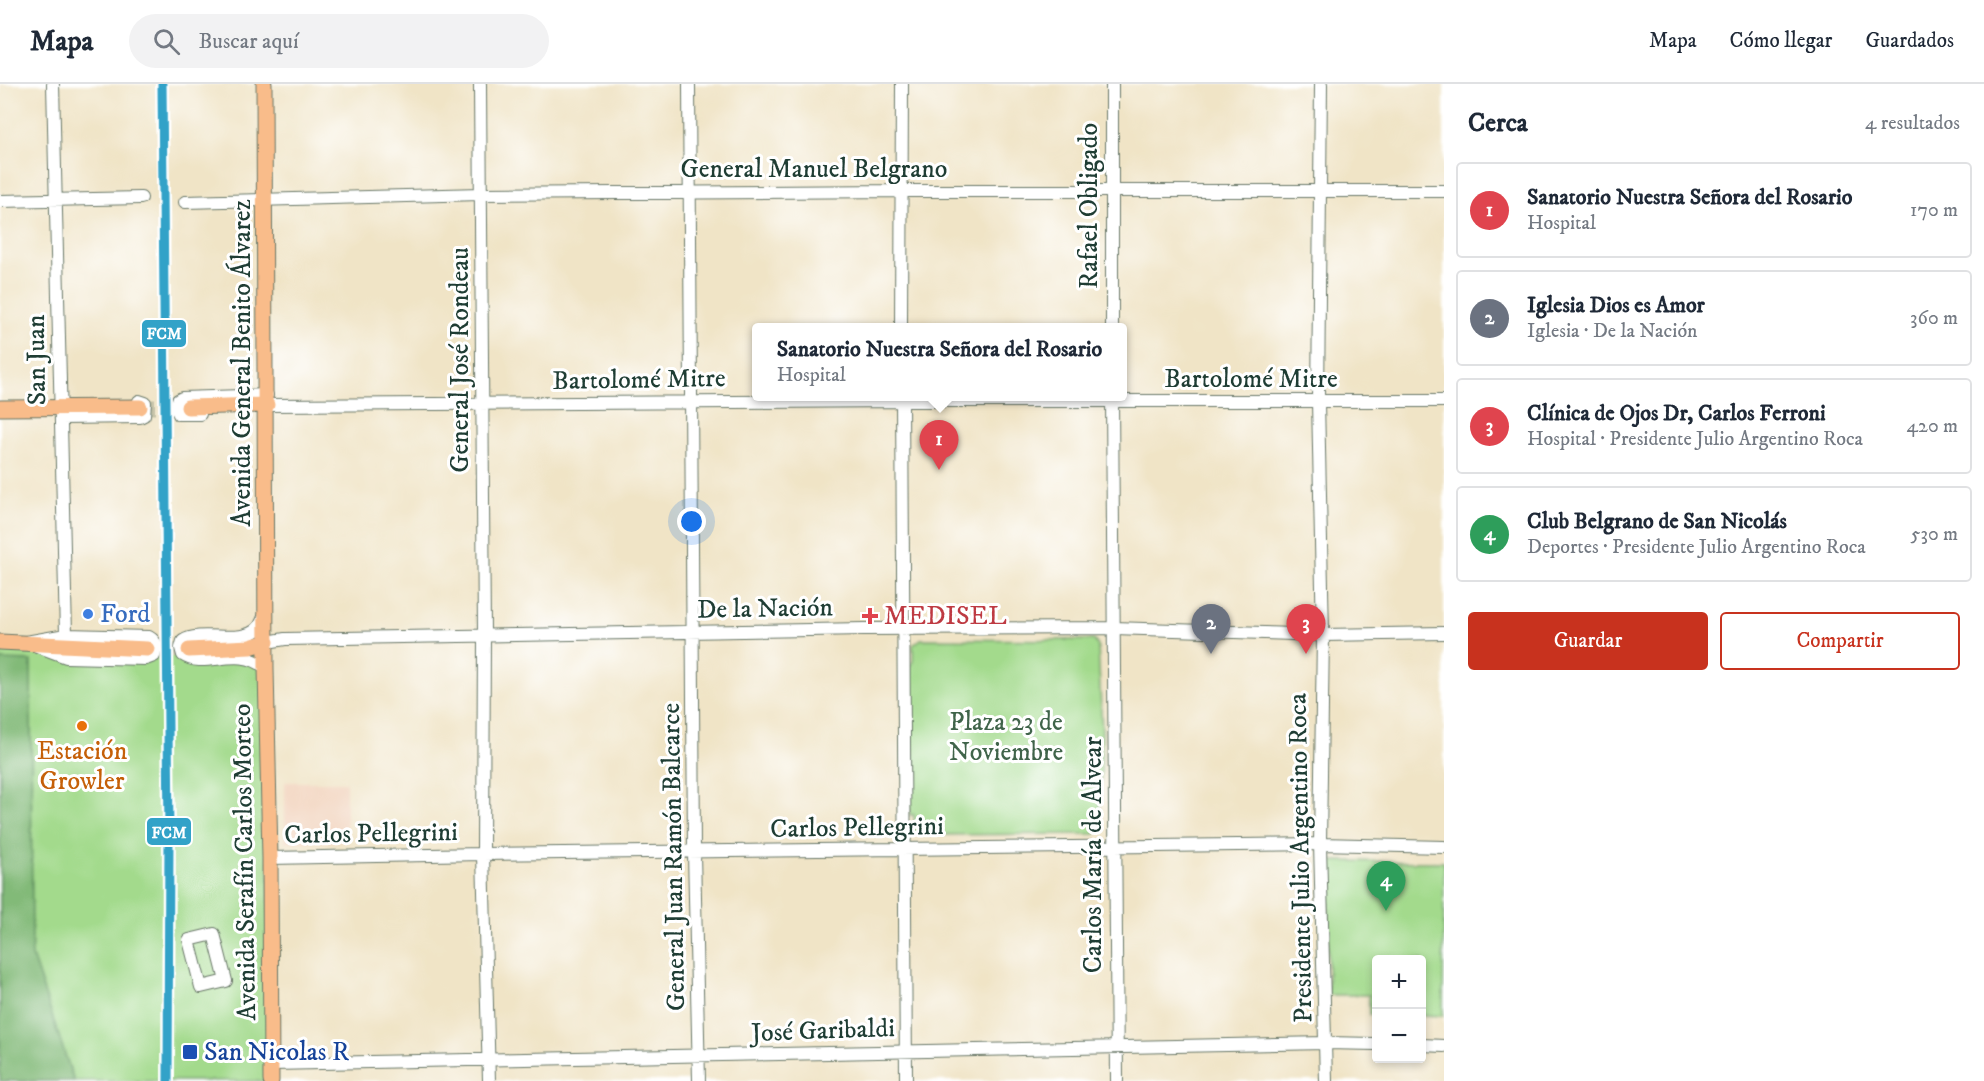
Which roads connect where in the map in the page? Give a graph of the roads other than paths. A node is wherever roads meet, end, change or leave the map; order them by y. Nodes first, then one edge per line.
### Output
1 (53, 84) edge
2 (264, 84) edge
3 (480, 84) edge
4 (689, 84) edge
5 (902, 84) edge
6 (1112, 84) edge
7 (1321, 84) edge
8 (901, 191) junction
9 (1111, 191) junction
10 (1320, 191) junction
11 (1444, 192) edge
12 (690, 193) junction
13 (481, 194) junction
14 (141, 198) dead end
15 (56, 199) junction
16 (265, 200) junction
17 (0, 201) edge
18 (185, 202) dead end
19 (902, 323) edge
20 (1112, 323) edge
21 (1127, 399) edge
22 (761, 401) edge
23 (902, 401) edge
24 (1112, 401) edge
25 (1318, 401) junction
26 (1444, 401) edge
27 (691, 402) junction
28 (267, 404) junction
29 (483, 404) junction
30 (140, 406) tunnel mouth
31 (188, 407) tunnel mouth
32 (0, 408) edge
33 (60, 409) junction
34 (267, 612) junction
35 (1114, 628) junction
36 (903, 630) junction
37 (694, 633) junction
38 (1444, 633) edge
39 (66, 635) junction
40 (484, 635) junction
41 (1323, 635) junction
42 (0, 642) edge
43 (26, 642) junction
44 (267, 642) junction
45 (147, 649) tunnel mouth
46 (189, 650) tunnel mouth
47 (266, 668) junction
48 (1320, 844) junction
49 (1444, 847) edge
50 (1117, 848) junction
51 (904, 850) junction
52 (694, 852) junction
53 (483, 854) junction
54 (270, 858) junction
55 (1326, 1043) junction
56 (1372, 1044) edge
57 (1426, 1045) edge
58 (1444, 1046) edge
59 (1117, 1047) junction
60 (906, 1051) junction
61 (699, 1058) junction
62 (490, 1061) junction
63 (272, 1064) junction
64 (272, 1081) edge
65 (489, 1081) edge
66 (699, 1081) edge
67 (906, 1081) edge
68 (1117, 1081) edge
69 (1326, 1081) edge

1 - 15 street, San Juan
2 - 16 main road, Avenida General Benito Álvarez
3 - 13 street, General José Rondeau
4 - 12 street, General Juan Ramón Balcarce
5 - 8 street
6 - 9 street, Rafael Obligado
7 - 10 street, Presidente Julio Argentino Roca
8 - 9 street, General Manuel Belgrano
8 - 12 street, General Manuel Belgrano
8 - 19 street
9 - 10 street, General Manuel Belgrano
9 - 20 street, Rafael Obligado
10 - 11 street, General Manuel Belgrano
10 - 25 street, Presidente Julio Argentino Roca
12 - 13 street, General Manuel Belgrano
12 - 27 street, General Juan Ramón Balcarce
13 - 16 street, General Manuel Belgrano
13 - 29 street, General José Rondeau
14 - 15 street
15 - 17 street
15 - 33 street, San Juan
16 - 18 street, General Manuel Belgrano
16 - 28 main road, Avenida General Benito Álvarez
21 - 25 street, Bartolomé Mitre
22 - 27 street, Bartolomé Mitre
23 - 36 street
24 - 35 street
25 - 26 street, Bartolomé Mitre
25 - 41 street, Presidente Julio Argentino Roca
27 - 29 street, Bartolomé Mitre
27 - 37 street, General Juan Ramón Balcarce
28 - 28 street
28 - 29 street, Bartolomé Mitre
28 - 31 main road
28 - 34 main road, Avenida General Benito Álvarez
29 - 40 street, General José Rondeau
30 - 33 main road
32 - 33 main road
33 - 33 street
33 - 39 street, San Juan
34 - 44 main road, Avenida General Benito Álvarez
34 - 47 street
35 - 36 street, De la Nación
35 - 41 street, De la Nación
35 - 50 street, Carlos María de Alvear
36 - 37 street, De la Nación
36 - 51 street
37 - 40 street, De la Nación
37 - 52 street, General Juan Ramón Balcarce
38 - 41 street, De la Nación
39 - 43 street
39 - 43 street
40 - 44 street, De la Nación
40 - 53 street, General José Rondeau
41 - 48 street, Presidente Julio Argentino Roca
42 - 43 main road
43 - 45 main road
44 - 46 main road
44 - 47 main road, Avenida Serafín Carlos Morteo
47 - 54 main road, Avenida Serafín Carlos Morteo
48 - 49 street, Carlos Pellegrini
48 - 50 street, Carlos Pellegrini
48 - 55 street, Presidente Julio Argentino Roca
50 - 51 street, Carlos Pellegrini
50 - 59 street, Carlos María de Alvear
51 - 52 street, Carlos Pellegrini
51 - 60 street
52 - 53 street, Carlos Pellegrini
52 - 61 street, General Juan Ramón Balcarce
53 - 54 street, Carlos Pellegrini
53 - 62 street, General José Rondeau
54 - 63 main road, Avenida Serafín Carlos Morteo
55 - 56 street, José Garibaldi
55 - 59 street, José Garibaldi
55 - 69 street, Presidente Julio Argentino Roca
57 - 58 street
59 - 60 street, José Garibaldi
59 - 68 street, Carlos María de Alvear
60 - 61 street, José Garibaldi
60 - 67 street
61 - 62 street, José Garibaldi
61 - 66 street, General Juan Ramón Balcarce
62 - 63 street, José Garibaldi
62 - 65 street, General José Rondeau
63 - 64 main road, Avenida Serafín Carlos Morteo

